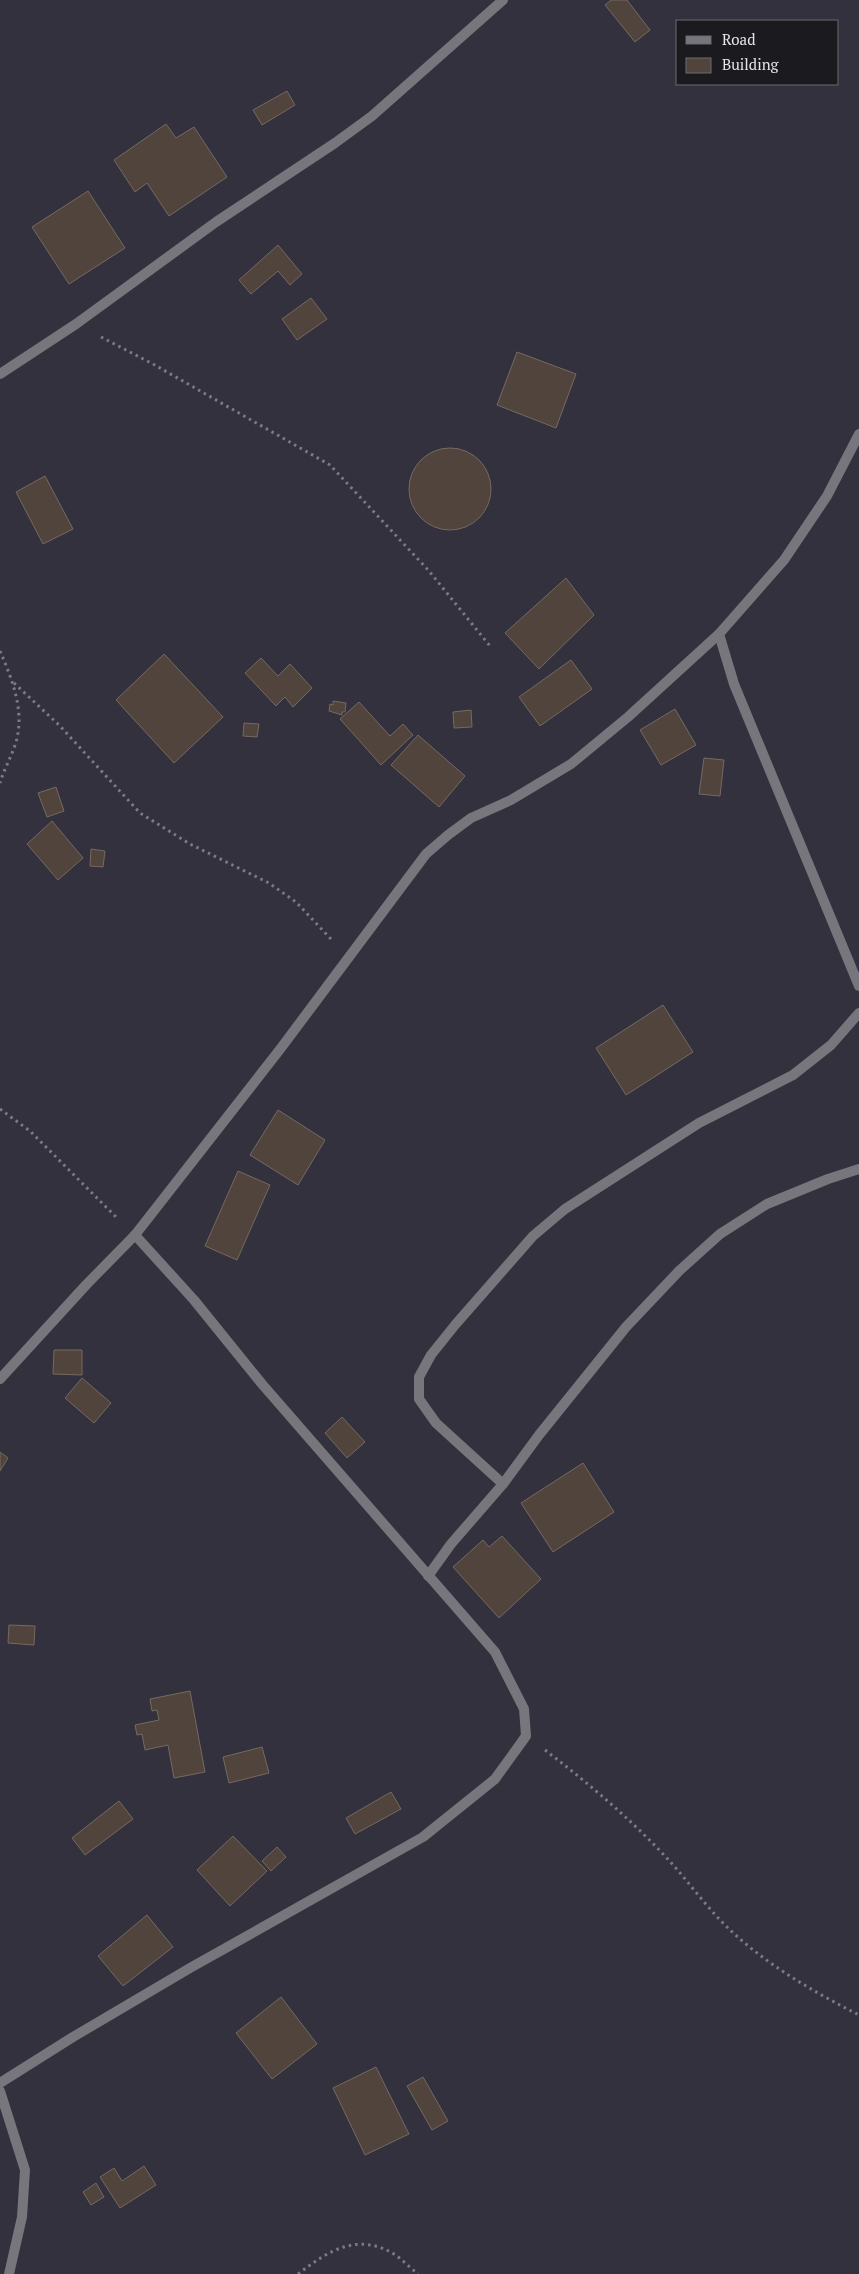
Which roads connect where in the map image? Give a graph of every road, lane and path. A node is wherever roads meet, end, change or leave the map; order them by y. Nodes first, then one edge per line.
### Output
1 (503, 0) edge
2 (76, 324) junction
3 (0, 374) edge
4 (859, 434) edge
5 (719, 634) junction
6 (490, 646) dead end
7 (0, 651) edge
8 (14, 684) junction
9 (0, 783) edge
10 (348, 957) junction
11 (859, 986) edge
12 (859, 1013) edge
13 (0, 1109) edge
14 (859, 1169) edge
15 (135, 1235) junction
16 (0, 1379) edge
17 (503, 1484) junction
18 (428, 1576) junction
19 (526, 1736) junction
20 (859, 2014) edge
21 (0, 2083) edge
22 (0, 2091) edge
23 (8, 2274) edge
24 (298, 2274) edge
25 (418, 2274) edge

1 - 2 street
2 - 3 street
2 - 6 path
4 - 5 street
5 - 10 street
5 - 11 street
7 - 8 path
8 - 9 path
8 - 10 path
10 - 15 street
12 - 17 street
13 - 15 path
14 - 17 street
15 - 16 street
15 - 18 street
17 - 18 street
18 - 19 street
19 - 20 path
19 - 21 street
22 - 23 street
24 - 25 path

